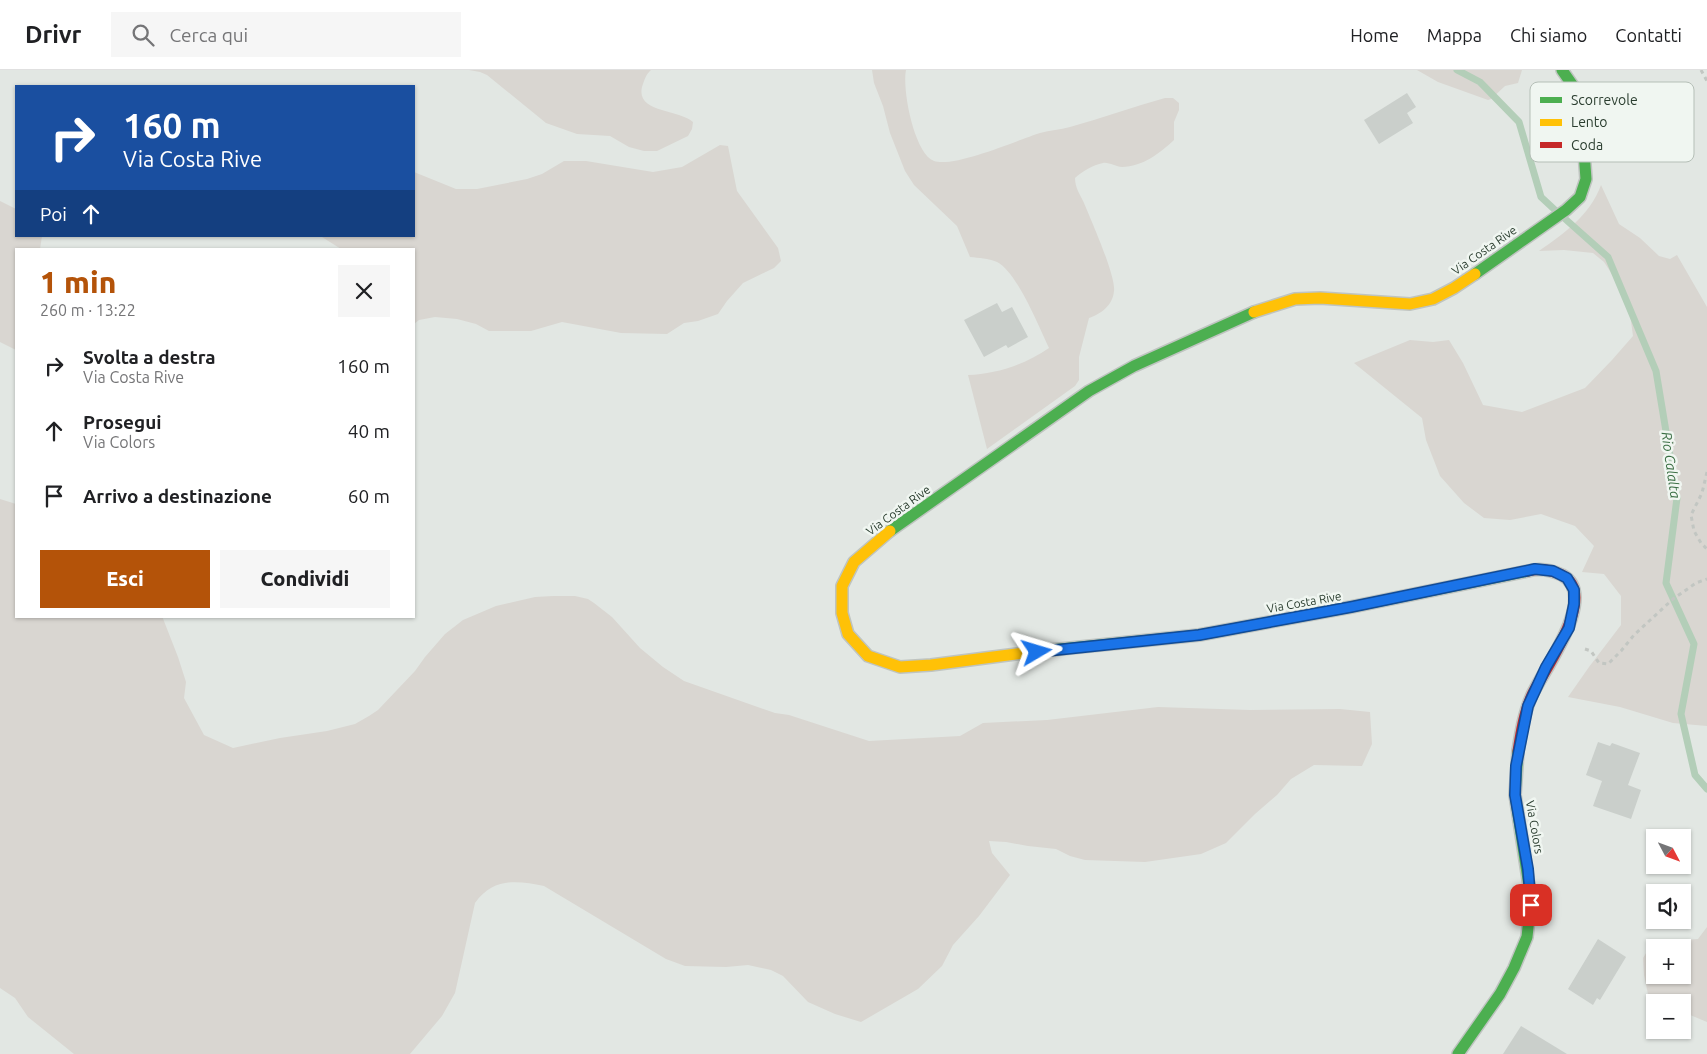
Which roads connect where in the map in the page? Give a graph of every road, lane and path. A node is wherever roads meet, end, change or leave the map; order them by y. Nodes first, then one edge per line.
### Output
1 (1562, 70) edge
2 (1701, 70) edge
3 (1707, 81) edge
4 (1570, 82) edge
5 (1585, 162) edge
6 (1707, 472) edge
7 (1707, 549) edge
8 (1707, 579) edge
9 (1580, 647) dead end
10 (1528, 706) joint
11 (1458, 1054) edge

1 - 4 street, Via Costa Rive
2 - 3 path
5 - 10 street, Via Costa Rive
6 - 7 path
8 - 9 path
10 - 11 street, Via Colors

